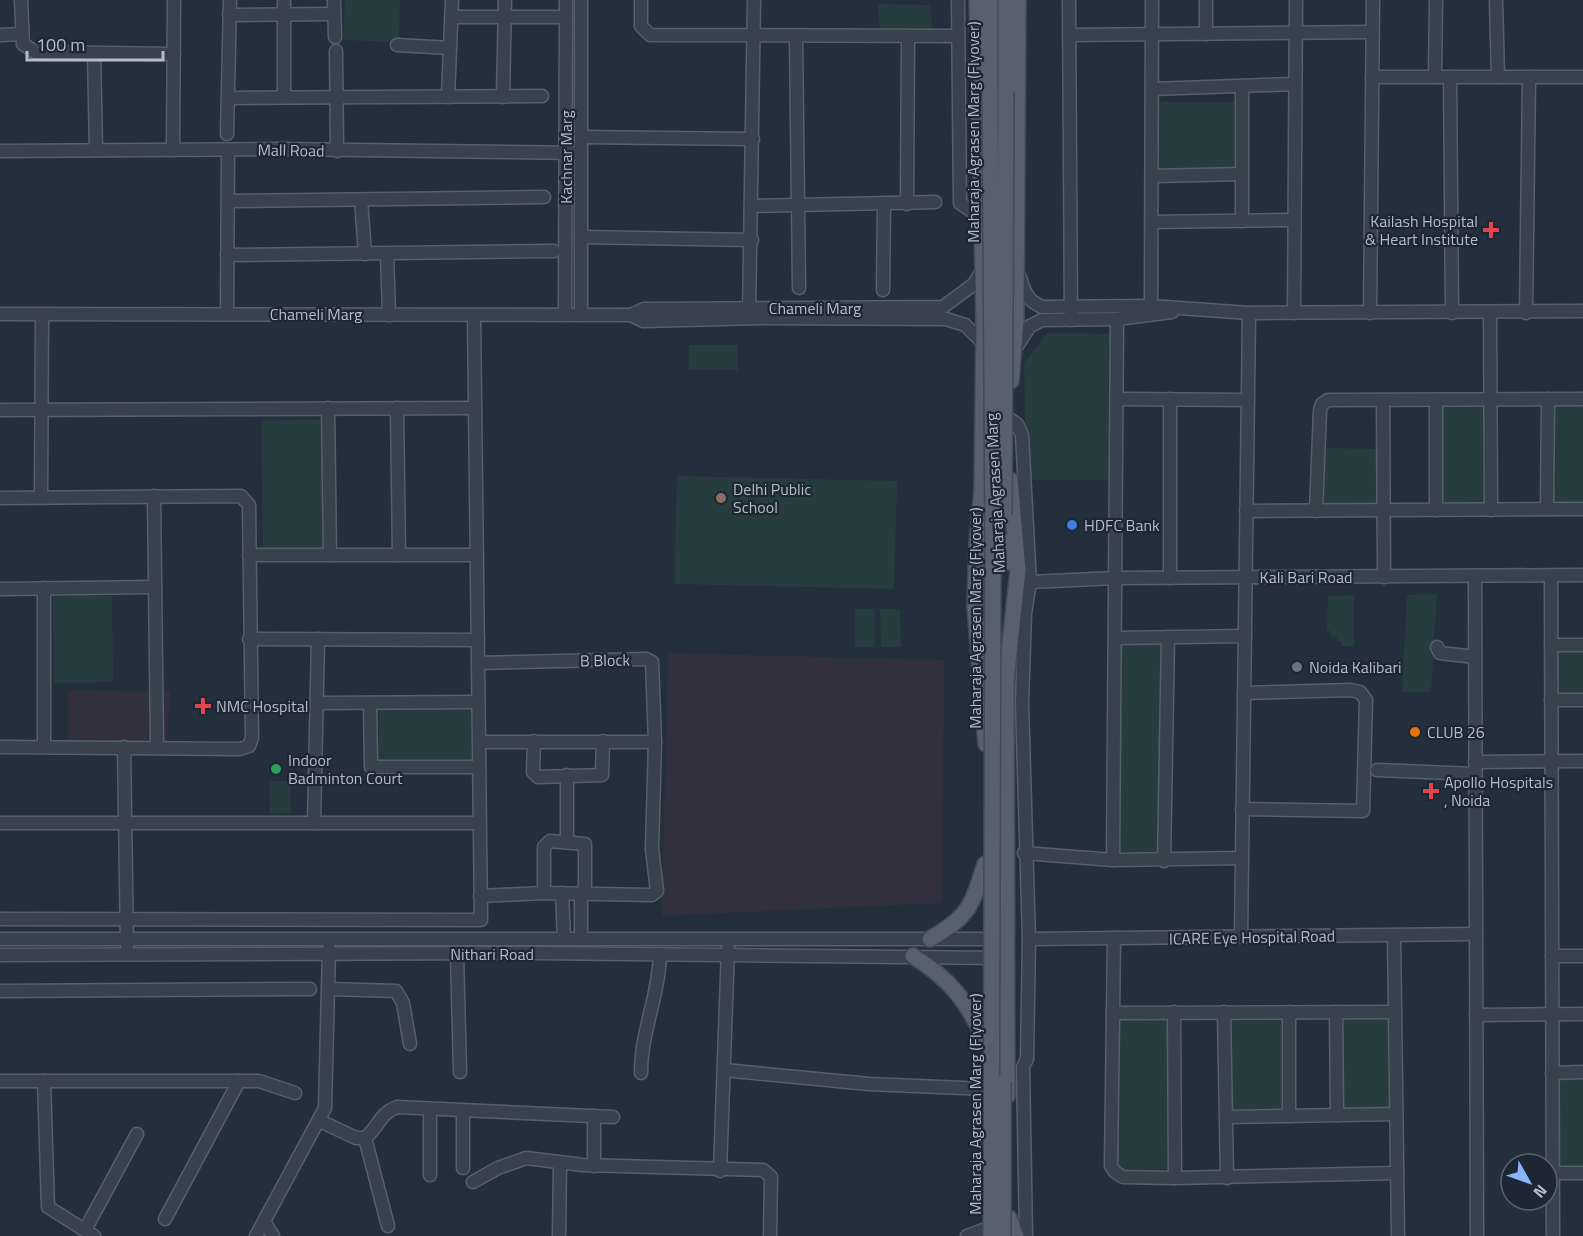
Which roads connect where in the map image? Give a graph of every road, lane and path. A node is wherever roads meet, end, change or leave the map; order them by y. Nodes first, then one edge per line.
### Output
1 (21, 0) edge
2 (174, 0) edge
3 (230, 0) edge
4 (284, 0) edge
5 (334, 0) edge
6 (452, 0) edge
7 (505, 0) edge
8 (566, 0) edge
9 (581, 0) edge
10 (641, 0) edge
11 (754, 0) edge
12 (958, 0) edge
13 (977, 0) edge
14 (990, 0) edge
15 (1005, 0) edge
16 (1018, 0) edge
17 (1069, 0) edge
18 (1152, 0) edge
19 (1206, 0) edge
20 (1296, 0) edge
21 (1373, 0) edge
22 (1436, 0) edge
23 (1496, 0) edge
24 (284, 14) junction
25 (334, 14) junction
26 (230, 15) junction
27 (451, 17) junction
28 (505, 17) junction
29 (566, 17) junction
30 (1372, 32) junction
31 (1295, 33) junction
32 (21, 34) junction
33 (1152, 34) junction
34 (1206, 34) junction
35 (0, 35) edge
36 (1069, 35) junction
37 (753, 36) junction
38 (796, 36) junction
39 (908, 36) junction
40 (958, 36) junction
41 (335, 37) dead end
42 (397, 45) dead end
43 (450, 48) junction
44 (336, 51) dead end
45 (94, 53) junction
46 (174, 54) junction
47 (1372, 77) junction
48 (1435, 77) junction
49 (1450, 77) junction
50 (1498, 77) junction
51 (1529, 77) junction
52 (1583, 77) edge
53 (1295, 84) junction
54 (1242, 86) junction
55 (1152, 89) junction
56 (542, 96) dead end
57 (284, 97) junction
58 (448, 97) junction
59 (503, 97) junction
60 (229, 98) junction
61 (335, 98) junction
62 (227, 134) dead end
63 (581, 137) junction
64 (753, 139) junction
65 (96, 150) junction
66 (173, 150) junction
67 (228, 150) junction
68 (0, 151) edge
69 (337, 151) junction
70 (566, 152) junction
71 (581, 153) junction
72 (1242, 174) junction
73 (1152, 177) junction
74 (544, 197) dead end
75 (361, 200) junction
76 (228, 201) junction
77 (934, 202) dead end
78 (884, 204) junction
79 (907, 204) junction
80 (798, 205) junction
81 (752, 206) junction
82 (982, 218) junction
83 (1017, 218) junction
84 (1294, 220) junction
85 (1242, 221) junction
86 (1152, 222) junction
87 (581, 237) junction
88 (752, 240) junction
89 (554, 251) dead end
90 (365, 254) junction
91 (387, 254) junction
92 (227, 255) junction
93 (1016, 264) junction
94 (984, 268) junction
95 (799, 288) dead end
96 (883, 291) dead end
97 (1151, 306) junction
98 (1185, 310) junction
99 (1583, 311) edge
100 (749, 313) junction
101 (1249, 313) junction
102 (1294, 313) junction
103 (1370, 313) junction
104 (1452, 313) junction
105 (1490, 313) junction
106 (1526, 313) junction
107 (0, 314) edge
108 (42, 314) junction
109 (226, 314) junction
110 (1072, 314) junction
111 (389, 315) junction
112 (474, 315) junction
113 (565, 315) junction
114 (582, 315) junction
115 (1117, 319) junction
116 (984, 344) junction
117 (1013, 353) junction
118 (1118, 399) junction
119 (1170, 399) junction
120 (1489, 399) junction
121 (1548, 399) junction
122 (1583, 399) edge
123 (1248, 400) junction
124 (1383, 400) junction
125 (1436, 400) junction
126 (328, 408) junction
127 (397, 408) junction
128 (475, 408) junction
129 (0, 410) edge
130 (42, 410) junction
131 (1008, 418) junction
132 (982, 491) junction
133 (154, 496) junction
134 (41, 497) junction
135 (0, 498) edge
136 (1013, 507) junction
137 (1547, 509) junction
138 (1583, 509) edge
139 (1383, 510) junction
140 (1436, 510) junction
141 (1491, 510) junction
142 (1246, 511) junction
143 (1316, 511) junction
144 (249, 555) junction
145 (330, 555) junction
146 (399, 555) junction
147 (477, 555) junction
148 (1583, 575) edge
149 (1474, 576) junction
150 (1551, 576) junction
151 (1384, 577) junction
152 (1116, 578) junction
153 (1170, 578) junction
154 (1246, 578) junction
155 (1030, 582) junction
156 (155, 587) junction
157 (44, 588) junction
158 (0, 589) edge
159 (1245, 636) junction
160 (1168, 637) junction
161 (1116, 638) junction
162 (249, 639) junction
163 (318, 639) junction
164 (478, 640) junction
165 (1551, 645) junction
166 (1583, 645) edge
167 (1437, 646) dead end
168 (1475, 657) junction
169 (1008, 660) junction
170 (478, 663) junction
171 (980, 663) junction
172 (1244, 693) junction
173 (1551, 700) junction
174 (1583, 700) edge
175 (478, 702) junction
176 (370, 703) junction
177 (317, 704) junction
178 (534, 741) junction
179 (603, 741) junction
180 (479, 742) junction
181 (655, 742) junction
182 (0, 747) edge
183 (44, 747) junction
184 (124, 747) junction
185 (157, 747) junction
186 (1551, 761) junction
187 (1583, 761) edge
188 (479, 767) junction
189 (1475, 768) junction
190 (1377, 770) dead end
191 (567, 775) junction
192 (1242, 809) junction
193 (0, 823) edge
194 (125, 823) junction
195 (314, 823) junction
196 (479, 823) junction
197 (567, 842) junction
198 (1024, 853) junction
199 (1242, 858) junction
200 (1113, 860) junction
201 (1164, 861) junction
202 (985, 864) junction
203 (544, 893) junction
204 (562, 893) junction
205 (583, 893) junction
206 (480, 896) junction
207 (126, 919) junction
208 (0, 920) edge
209 (1476, 934) junction
210 (1394, 935) junction
211 (1241, 937) junction
212 (329, 938) junction
213 (1114, 938) junction
214 (0, 939) edge
215 (127, 939) junction
216 (536, 939) junction
217 (564, 939) junction
218 (582, 939) junction
219 (729, 939) junction
220 (930, 939) junction
221 (985, 939) junction
222 (1008, 939) junction
223 (1029, 939) junction
224 (536, 953) junction
225 (457, 954) junction
226 (660, 954) junction
227 (728, 954) junction
228 (0, 955) edge
229 (127, 955) junction
230 (329, 955) junction
231 (913, 956) junction
232 (985, 956) junction
233 (1552, 956) junction
234 (1583, 956) edge
235 (1008, 958) junction
236 (310, 988) dead end
237 (328, 989) junction
238 (0, 991) edge
239 (1174, 1012) junction
240 (1224, 1012) junction
241 (1289, 1012) junction
242 (1336, 1012) junction
243 (1395, 1012) junction
244 (1113, 1013) junction
245 (1552, 1014) junction
246 (1583, 1014) edge
247 (1476, 1015) junction
248 (985, 1041) junction
249 (410, 1044) dead end
250 (1023, 1067) junction
251 (724, 1070) junction
252 (1007, 1071) junction
253 (460, 1072) dead end
254 (1583, 1072) edge
255 (641, 1073) dead end
256 (1552, 1073) junction
257 (0, 1081) edge
258 (44, 1081) junction
259 (239, 1081) junction
260 (987, 1089) junction
261 (295, 1093) dead end
262 (430, 1109) junction
263 (463, 1110) junction
264 (1396, 1114) junction
265 (1337, 1115) junction
266 (594, 1116) junction
267 (1289, 1116) junction
268 (613, 1117) dead end
269 (1226, 1117) junction
270 (320, 1121) junction
271 (137, 1134) dead end
272 (365, 1138) junction
273 (1553, 1152) edge
274 (560, 1164) junction
275 (594, 1166) junction
276 (463, 1168) dead end
277 (720, 1171) junction
278 (1397, 1173) junction
279 (1559, 1173) edge
280 (1583, 1173) edge
281 (430, 1175) dead end
282 (1227, 1178) junction
283 (1175, 1179) junction
284 (472, 1182) dead end
285 (1553, 1212) edge
286 (165, 1218) dead end
287 (1009, 1218) junction
288 (264, 1221) junction
289 (388, 1226) dead end
290 (90, 1233) edge
291 (988, 1234) edge
292 (256, 1236) edge
293 (273, 1236) edge
294 (559, 1236) edge
295 (770, 1236) edge
296 (967, 1236) edge
297 (1003, 1236) edge
298 (1010, 1236) edge
299 (1016, 1236) edge
300 (1026, 1236) edge
301 (1398, 1236) edge
302 (1477, 1236) edge
303 (1553, 1236) edge

1 - 32 street
2 - 46 street
3 - 26 street
4 - 24 street
5 - 25 street
6 - 27 street
7 - 28 street
8 - 29 street, Kachnar Marg
9 - 63 street, Kachnar Marg
10 - 37 street
11 - 37 street
12 - 40 street
13 - 82 main road, Maharaja Agrasen Marg
14 - 291 main road, Maharaja Agrasen Marg (Flyover), bridge
15 - 297 main road, Maharaja Agrasen Marg (Flyover), bridge
16 - 83 main road, Maharaja Agrasen Marg
17 - 36 street
18 - 33 street
19 - 34 street
20 - 31 street
21 - 30 street
22 - 48 street
23 - 50 street
24 - 25 street
24 - 26 street
24 - 57 street
25 - 41 street
26 - 60 street
27 - 28 street
27 - 43 street
28 - 29 street
28 - 59 street
29 - 70 street, Kachnar Marg
30 - 31 street
30 - 47 street
31 - 34 street
31 - 53 street
32 - 35 street
32 - 45 street
33 - 34 street
33 - 36 street
33 - 55 street
36 - 110 street
37 - 38 street
37 - 64 street
38 - 39 street
38 - 80 street
39 - 40 street
39 - 79 street
40 - 82 street
42 - 43 street
43 - 58 street
44 - 61 street
45 - 46 street
45 - 65 street
46 - 66 street
47 - 48 street
47 - 103 street
48 - 49 street
49 - 50 street
49 - 104 street
50 - 51 street
51 - 52 street
51 - 106 street
53 - 54 street
53 - 84 street
54 - 55 street
54 - 72 street
55 - 73 street
56 - 59 street
57 - 60 street
57 - 61 street
58 - 59 street
58 - 61 street
60 - 62 street
61 - 69 street
63 - 64 street
63 - 71 street, Kachnar Marg
64 - 81 street
65 - 66 street, Mall Road
65 - 68 street, Mall Road
66 - 67 street, Mall Road
67 - 69 street, Mall Road
67 - 76 street
69 - 70 street, Mall Road
70 - 71 street, Mall Road
70 - 113 street, Kachnar Marg
71 - 87 street, Kachnar Marg
72 - 73 street
72 - 85 street
73 - 86 street
74 - 75 street
75 - 76 street
75 - 90 street
76 - 92 street
77 - 79 street
78 - 79 street
78 - 80 street
78 - 96 street
80 - 81 street
80 - 95 street
81 - 88 street
82 - 83 street
82 - 94 main road, Maharaja Agrasen Marg
83 - 93 main road, Maharaja Agrasen Marg
84 - 85 street
84 - 102 street
85 - 86 street
86 - 97 street
87 - 88 street
87 - 114 street, Kachnar Marg
88 - 100 street
89 - 91 street
90 - 91 street
90 - 92 street
91 - 111 street
92 - 109 street
93 - 110 street
93 - 117 main road, Maharaja Agrasen Marg
94 - 100 street, Chameli Marg
94 - 116 main road, Maharaja Agrasen Marg
97 - 98 street
97 - 110 street
98 - 101 street
98 - 115 street
99 - 106 street
100 - 114 street, Chameli Marg
100 - 116 street, Chameli Marg
101 - 102 street
101 - 123 street
102 - 103 street
103 - 104 street
104 - 105 street
105 - 106 street
105 - 120 street
107 - 108 street, Chameli Marg
108 - 109 street, Chameli Marg
108 - 130 street
109 - 111 street, Chameli Marg
110 - 115 street
110 - 117 street
111 - 112 street, Chameli Marg
112 - 113 street, Chameli Marg
112 - 128 street
113 - 114 street, Chameli Marg
115 - 118 street
116 - 132 main road, Maharaja Agrasen Marg
117 - 131 main road, Maharaja Agrasen Marg
118 - 119 street
118 - 152 street
119 - 123 street
119 - 153 street
120 - 121 street
120 - 125 street
120 - 141 street
121 - 122 street
121 - 137 street
123 - 142 street
124 - 125 street
124 - 139 street
124 - 143 street
125 - 140 street
126 - 127 street
126 - 130 street
126 - 145 street
127 - 128 street
127 - 146 street
128 - 147 street
129 - 130 street
130 - 134 street
131 - 136 main road, Maharaja Agrasen Marg
131 - 155 street
132 - 136 main road
132 - 171 main road, Maharaja Agrasen Marg
133 - 134 street
133 - 144 street
133 - 156 street
134 - 135 street
136 - 169 main road, Maharaja Agrasen Marg
137 - 138 street
137 - 141 street
139 - 140 street
139 - 143 street
139 - 151 street
140 - 141 street
142 - 143 street
142 - 154 street
144 - 145 street
144 - 162 street
145 - 146 street
146 - 147 street
147 - 164 street
148 - 150 street, Kali Bari Road
149 - 150 street, Kali Bari Road
149 - 151 street, Kali Bari Road
149 - 168 street
150 - 165 street
151 - 154 street, Kali Bari Road
152 - 153 street, Kali Bari Road
152 - 155 street, Kali Bari Road
152 - 161 street
153 - 154 street, Kali Bari Road
154 - 159 street
155 - 198 street
156 - 157 street
156 - 185 street
157 - 158 street
157 - 183 street
159 - 160 street
159 - 172 street
160 - 161 street
160 - 201 street
161 - 200 street
162 - 163 street
162 - 185 street
163 - 164 street
163 - 177 street
164 - 170 street
165 - 166 street
165 - 173 street
167 - 168 street
168 - 189 street
169 - 171 main road
169 - 222 main road, Maharaja Agrasen Marg
170 - 175 street
170 - 181 street, B Block
171 - 202 main road, Maharaja Agrasen Marg
172 - 192 street
172 - 192 street
173 - 174 street
173 - 186 street
175 - 176 street
175 - 180 street
176 - 177 street
176 - 188 street
177 - 195 street
178 - 179 street
178 - 180 street
178 - 191 street
179 - 181 street
179 - 191 street
180 - 188 street
181 - 205 street, B Block
182 - 183 street
183 - 184 street
184 - 185 street
184 - 194 street
186 - 187 street
186 - 189 street
186 - 233 street
188 - 196 street
189 - 190 street
189 - 209 street
191 - 197 street
192 - 199 street
193 - 194 street
194 - 195 street
194 - 207 street
195 - 196 street
196 - 206 street
197 - 203 street
197 - 205 street
198 - 200 street
198 - 223 street
199 - 201 street
199 - 211 street
200 - 201 street
202 - 220 main road
202 - 221 main road, Maharaja Agrasen Marg
203 - 204 street, B Block
203 - 206 street, B Block
204 - 205 street, B Block
204 - 217 street
205 - 218 street
206 - 207 street
207 - 208 street
207 - 215 street
209 - 210 street, ICARE Eye Hospital Road
209 - 247 street
210 - 211 street, ICARE Eye Hospital Road
210 - 243 street
211 - 213 street, ICARE Eye Hospital Road
212 - 215 street
212 - 216 street
212 - 230 street
213 - 223 street, ICARE Eye Hospital Road
213 - 244 street
214 - 215 street
215 - 229 street
216 - 217 street
216 - 224 street
217 - 218 street
218 - 219 street
219 - 220 street
219 - 227 street
220 - 221 street
221 - 222 street
221 - 232 main road, Maharaja Agrasen Marg
222 - 235 main road, Maharaja Agrasen Marg
223 - 250 street
224 - 225 street, Nithari Road
224 - 226 street, Nithari Road
225 - 230 street, Nithari Road
225 - 253 street
226 - 227 street, Nithari Road
226 - 255 street
227 - 231 street, Nithari Road
227 - 251 street
228 - 229 street, Nithari Road
229 - 230 street, Nithari Road
230 - 237 street
231 - 232 street, Nithari Road
231 - 248 main road
232 - 235 street, Nithari Road
232 - 248 main road, Maharaja Agrasen Marg
233 - 234 street
233 - 245 street
235 - 252 main road, Maharaja Agrasen Marg
236 - 238 street
237 - 249 street
237 - 270 street
239 - 240 street
239 - 244 street
239 - 283 street
240 - 241 street
240 - 269 street
241 - 242 street
241 - 267 street
242 - 243 street
242 - 265 street
243 - 264 street
244 - 283 street
245 - 246 street
245 - 247 street
245 - 256 street
247 - 302 street
248 - 260 main road, Maharaja Agrasen Marg
250 - 252 main road
250 - 300 street
251 - 260 street
251 - 277 street
252 - 287 main road, Maharaja Agrasen Marg
254 - 256 street
256 - 273 street
257 - 258 street
258 - 259 street
258 - 290 street
259 - 261 street
259 - 286 street
260 - 291 main road, Maharaja Agrasen Marg
262 - 263 street
262 - 272 street
262 - 281 street
263 - 266 street
263 - 276 street
264 - 265 street
264 - 278 street
265 - 267 street
266 - 268 street
266 - 275 street
267 - 269 street
269 - 282 street
270 - 272 street
270 - 288 street
271 - 290 street
272 - 289 street
274 - 275 street
274 - 284 street
274 - 294 street
275 - 277 street
277 - 295 street
278 - 282 street
278 - 301 street
279 - 280 street
282 - 283 street
285 - 303 street
287 - 298 main road, Maharaja Agrasen Marg
287 - 299 main road
288 - 292 street
288 - 293 street
291 - 296 street

